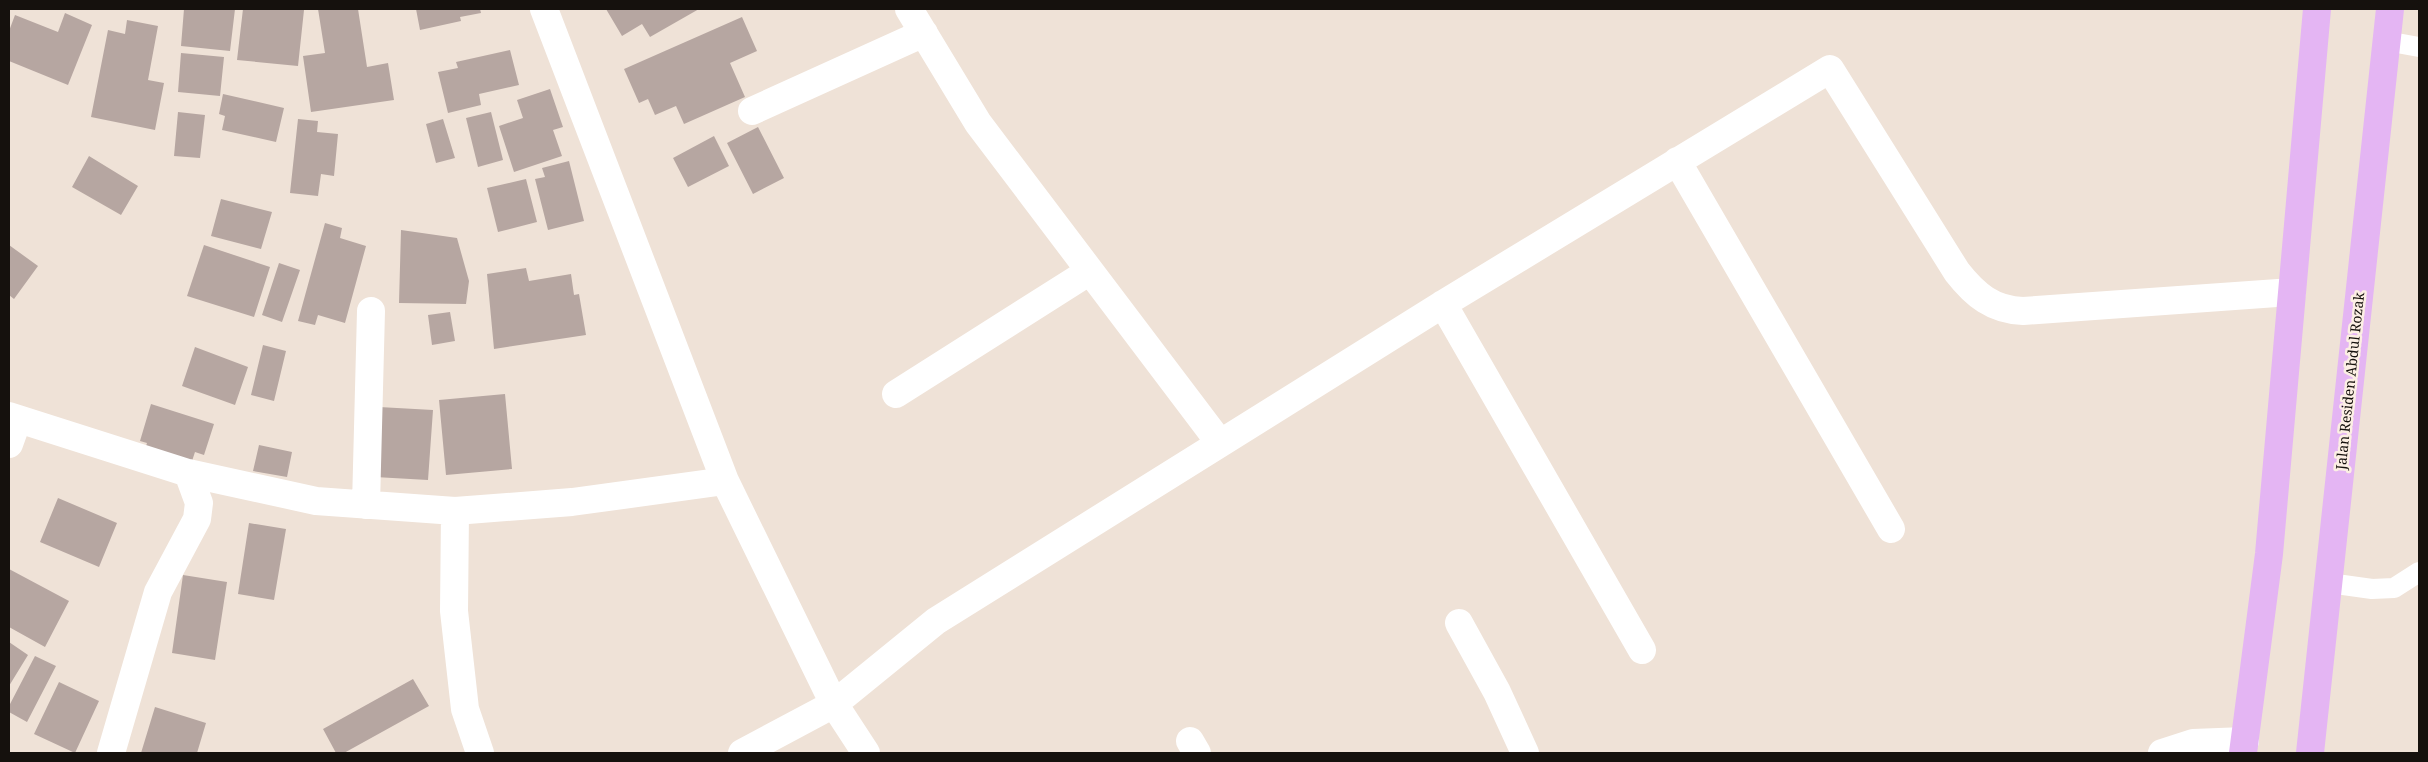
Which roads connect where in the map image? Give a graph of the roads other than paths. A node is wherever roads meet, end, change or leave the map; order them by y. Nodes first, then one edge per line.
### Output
1 (544, 9) edge
2 (909, 9) edge
3 (2317, 9) edge
4 (2390, 9) edge
5 (924, 33) junction
6 (2386, 41) junction
7 (2419, 47) edge
8 (752, 111) dead end
9 (1677, 160) junction
10 (1090, 271) junction
11 (2292, 292) junction
12 (1443, 304) junction
13 (371, 311) dead end
14 (896, 394) dead end
15 (12, 426) edge
16 (1220, 443) junction
17 (188, 473) junction
18 (725, 481) junction
19 (366, 505) junction
20 (454, 511) junction
21 (1891, 529) dead end
22 (2419, 572) edge
23 (2329, 583) junction
24 (1459, 623) dead end
25 (1642, 650) dead end
26 (834, 704) junction
27 (2244, 747) edge
28 (111, 753) edge
29 (480, 753) edge
30 (742, 753) edge
31 (866, 753) edge
32 (1525, 753) edge
33 (2162, 753) edge
34 (2310, 753) edge

1 - 18 street
2 - 5 street
3 - 11 highway
4 - 6 highway, Jalan Residen Abdul Rozak
5 - 8 street
5 - 10 street
6 - 7 lane
6 - 23 highway, Jalan Residen Abdul Rozak
9 - 11 street
9 - 12 street
9 - 21 street
10 - 14 street
10 - 16 street
11 - 27 highway
12 - 16 street
12 - 25 street
13 - 19 street
15 - 17 street
16 - 26 street
17 - 19 street
17 - 28 street
18 - 20 street
18 - 26 street
19 - 20 street
20 - 29 street
22 - 23 lane
23 - 34 highway, Jalan Residen Abdul Rozak
24 - 32 street
26 - 30 street
26 - 31 street
27 - 33 street

